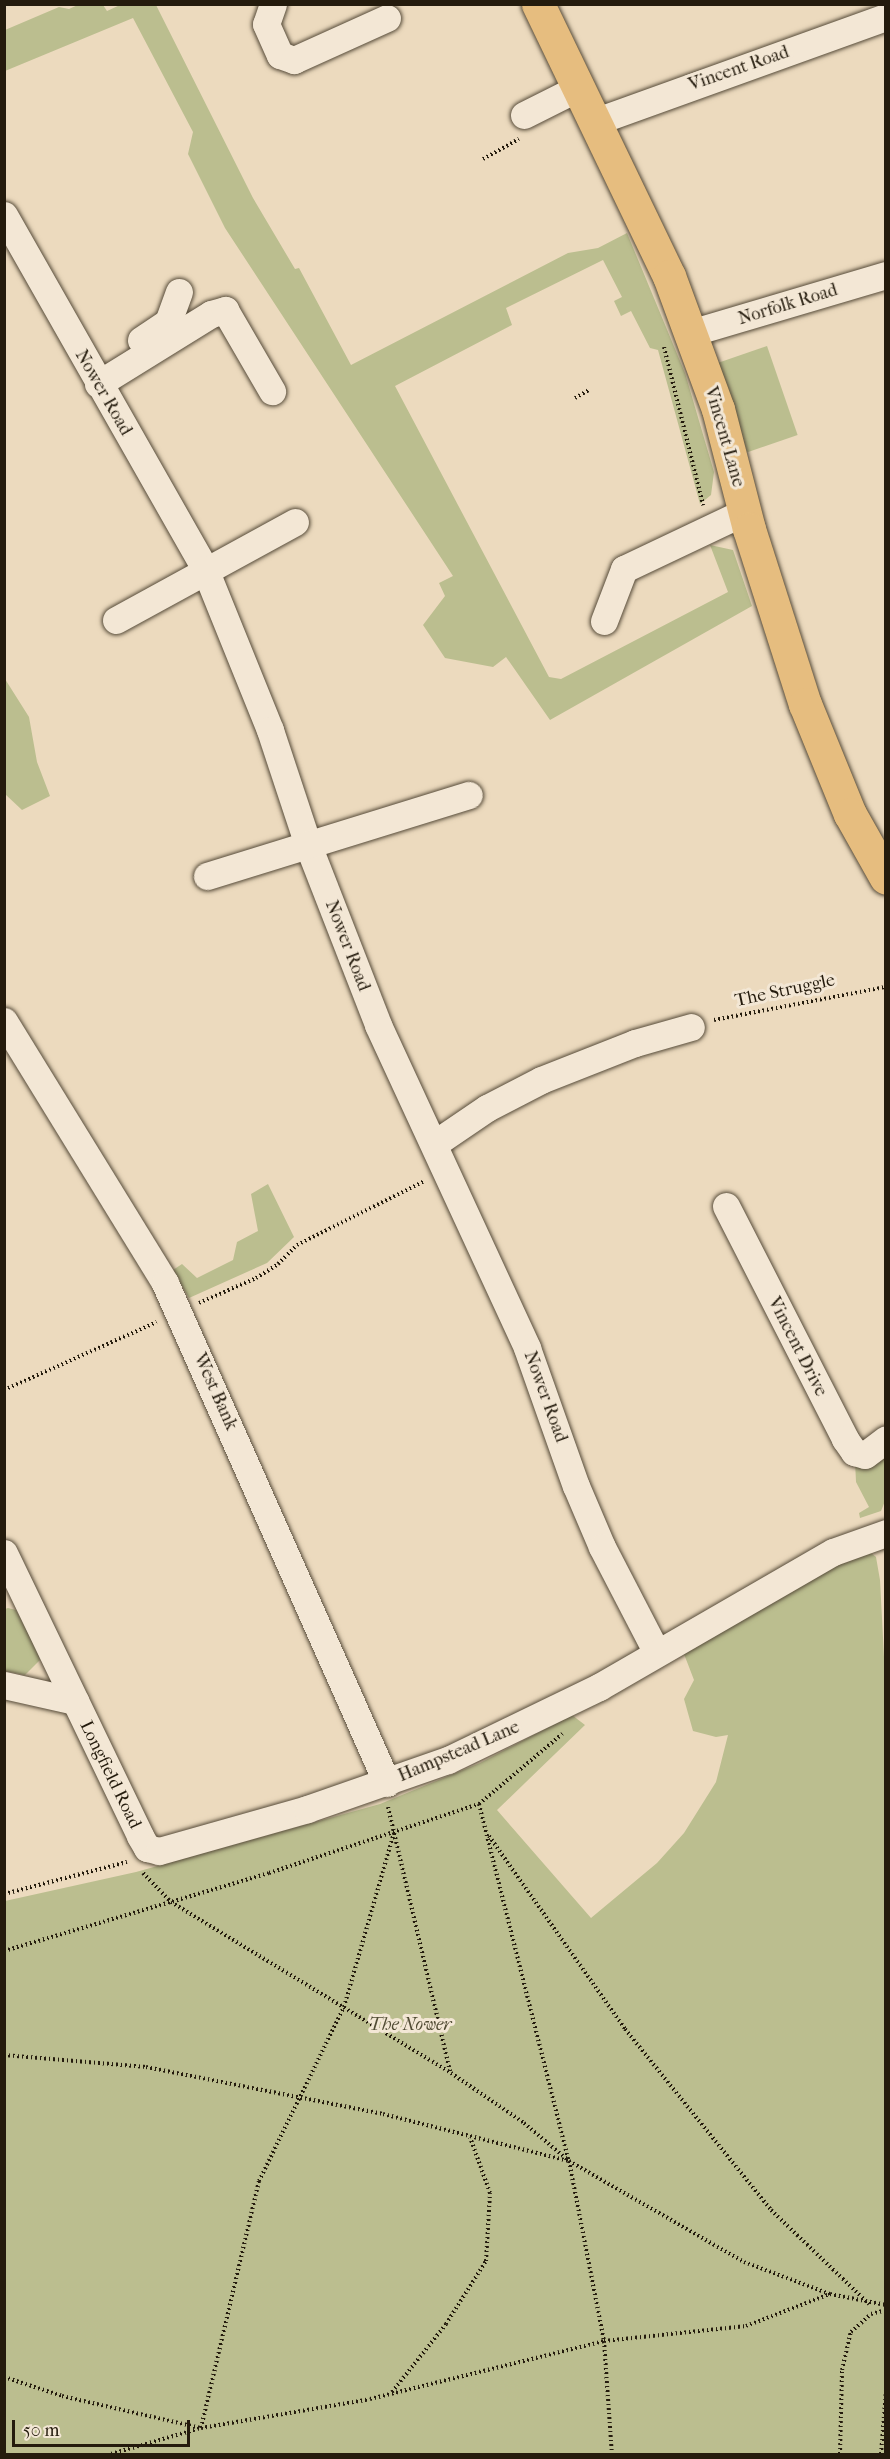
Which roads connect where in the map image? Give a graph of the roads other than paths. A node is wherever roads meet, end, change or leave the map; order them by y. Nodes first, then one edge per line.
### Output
1 (538, 4) edge
2 (265, 11) edge
3 (885, 17) edge
4 (387, 18) dead end
5 (576, 89) junction
6 (524, 115) dead end
7 (594, 122) junction
8 (4, 215) edge
9 (885, 275) edge
10 (179, 292) dead end
11 (690, 333) junction
12 (94, 378) junction
13 (272, 391) dead end
14 (744, 512) junction
15 (295, 522) dead end
16 (205, 569) junction
17 (117, 620) dead end
18 (604, 621) dead end
19 (469, 795) dead end
20 (308, 845) junction
21 (207, 876) dead end
22 (885, 878) edge
23 (4, 1021) edge
24 (691, 1027) road end
25 (434, 1143) junction
26 (726, 1206) dead end
27 (885, 1439) edge
28 (885, 1533) edge
29 (4, 1553) edge
30 (14, 1598) edge
31 (656, 1651) junction
32 (4, 1685) edge
33 (75, 1701) junction
34 (387, 1783) junction
35 (147, 1848) joint

1 - 5 main road, Vincent Lane
2 - 4 street
3 - 7 street, Vincent Road
5 - 6 street
5 - 7 main road, Vincent Lane
7 - 11 main road, Vincent Lane
8 - 12 street, Nower Road
9 - 11 street, Norfolk Road
10 - 12 street
11 - 14 main road, Vincent Lane
12 - 13 street
12 - 16 street, Nower Road
14 - 18 street
14 - 22 main road, Vincent Lane
15 - 16 street
16 - 17 street
16 - 20 street, Nower Road
19 - 20 street
20 - 21 street
20 - 25 street, Nower Road
23 - 34 street, West Bank
24 - 25 street
25 - 31 street, Nower Road
26 - 27 street, Vincent Drive
28 - 31 street, Hampstead Lane
29 - 30 street, Longfield Road
30 - 33 street, Longfield Road
31 - 34 street, Hampstead Lane
32 - 33 street, Longfield Road
33 - 35 street, Longfield Road
34 - 35 street, Hampstead Lane

